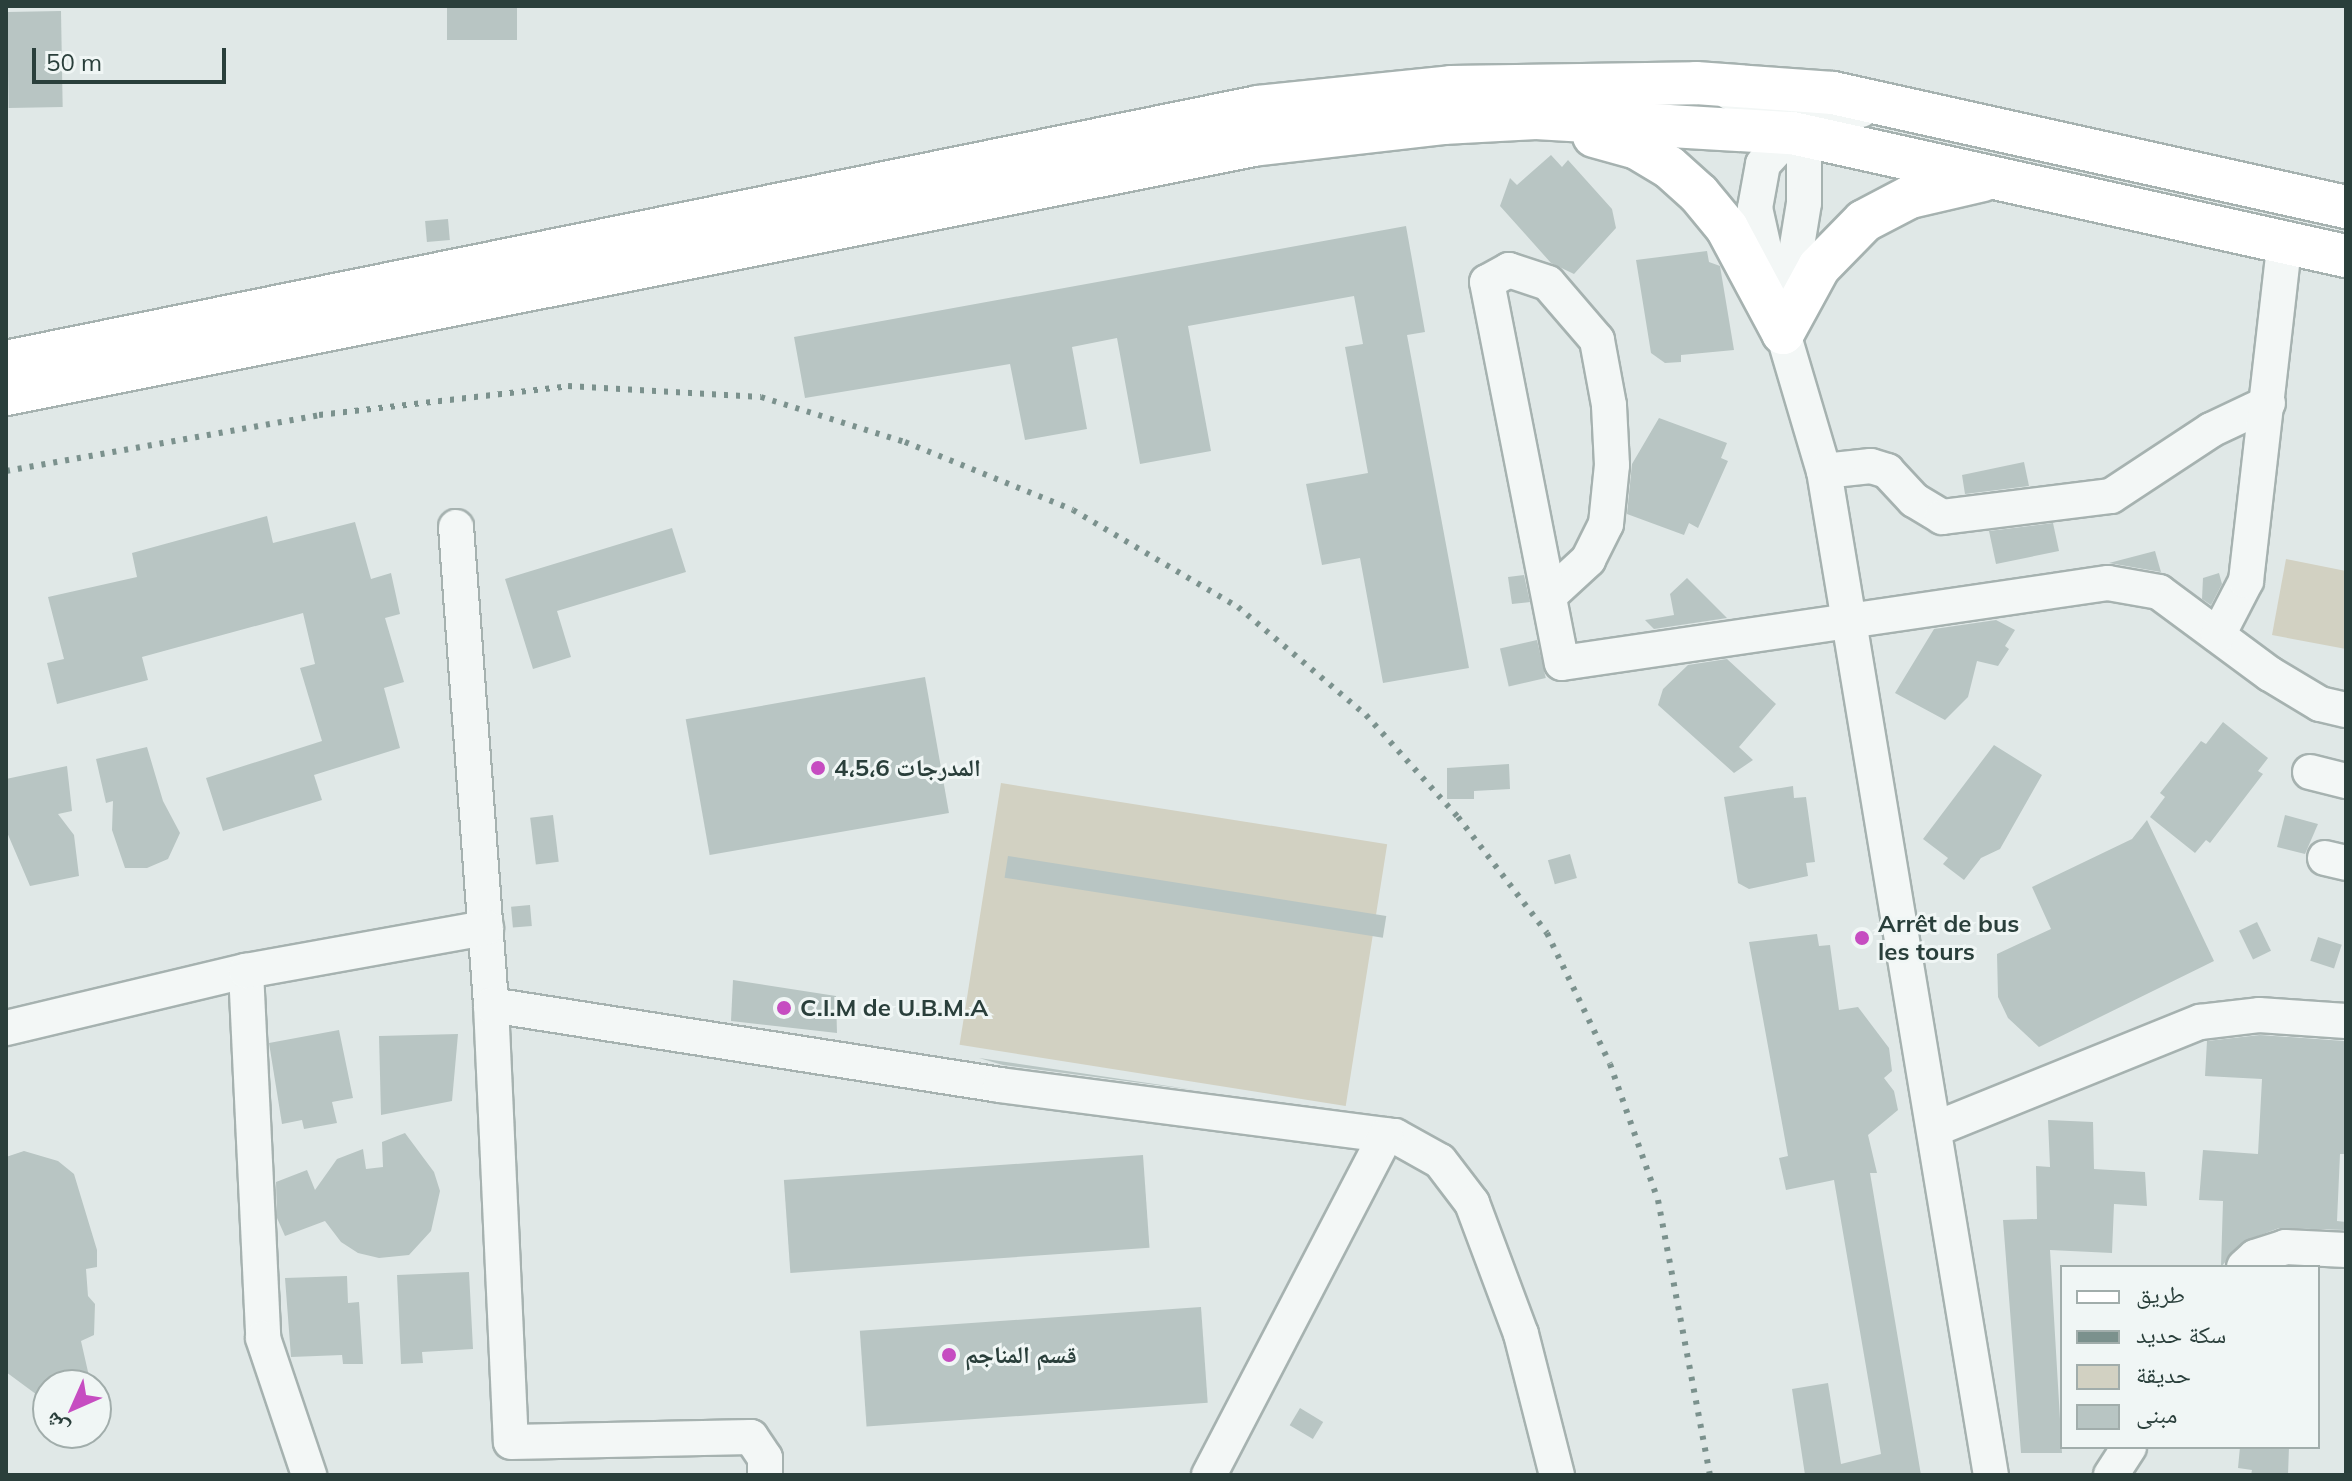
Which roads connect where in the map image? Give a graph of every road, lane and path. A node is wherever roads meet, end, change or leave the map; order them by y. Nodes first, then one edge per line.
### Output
1 (1696, 83) junction
2 (1908, 110) junction
3 (1536, 118) junction
4 (1792, 133) junction
5 (1995, 178) junction
6 (2346, 207) edge
7 (2285, 240) junction
8 (2346, 256) edge
9 (1783, 333) junction
10 (6, 362) edge
11 (6, 394) edge
12 (2268, 403) junction
13 (1824, 471) junction
14 (456, 527) dead end
15 (1550, 595) junction
16 (1847, 625) junction
17 (2218, 635) junction
18 (2346, 710) edge
19 (2310, 772) dead end
20 (2346, 781) edge
21 (486, 928) junction
22 (246, 971) junction
23 (491, 1005) junction
24 (2346, 1021) edge
25 (6, 1028) edge
26 (1935, 1129) junction
27 (1386, 1135) junction
28 (2346, 1250) edge
29 (2246, 1265) edge
30 (2128, 1449) edge
31 (309, 1475) edge
32 (765, 1475) edge
33 (1209, 1475) edge
34 (1557, 1475) edge
35 (1991, 1475) edge
36 (2111, 1475) edge

1 - 2 main road
1 - 4 street
1 - 10 main road
2 - 4 street
2 - 6 main road
3 - 4 main road
3 - 9 main road
3 - 11 main road
4 - 5 main road
4 - 9 street
4 - 9 street
5 - 7 main road
5 - 9 main road
7 - 8 main road
7 - 12 street
9 - 13 street
12 - 13 street
12 - 17 street
13 - 16 street
14 - 21 street
15 - 15 street
15 - 16 street
16 - 17 street
16 - 26 street
17 - 18 street
19 - 20 street
21 - 22 street
21 - 23 street
22 - 25 street
22 - 31 street
23 - 27 street
23 - 32 street
24 - 26 street
26 - 35 street
27 - 33 street
27 - 34 street
28 - 29 street
30 - 36 street

